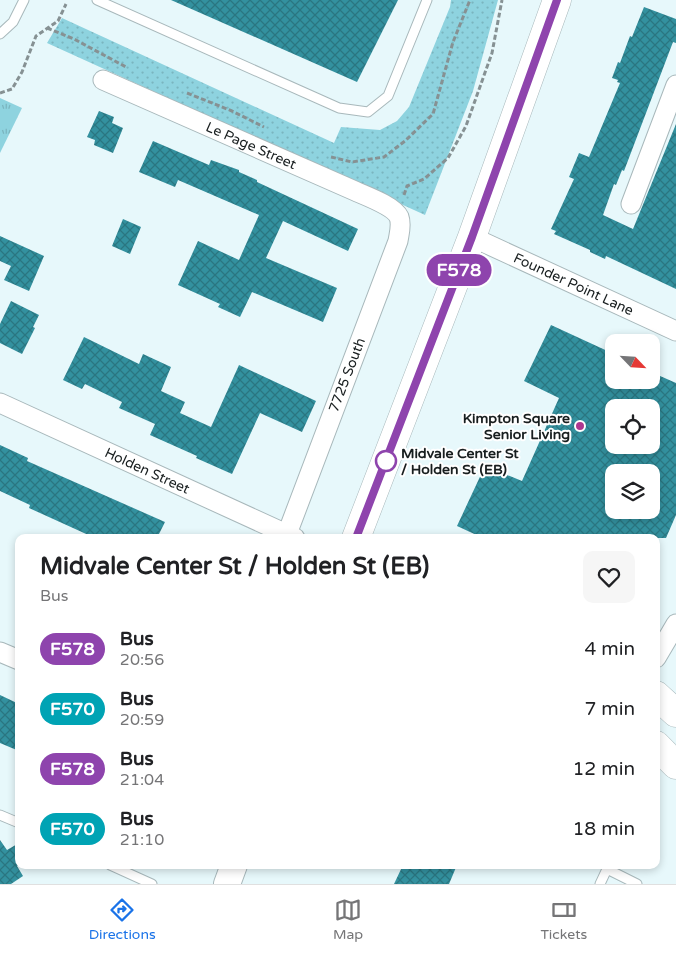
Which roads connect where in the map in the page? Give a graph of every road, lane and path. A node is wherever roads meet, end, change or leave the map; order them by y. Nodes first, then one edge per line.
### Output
1 (24, 0) edge
2 (97, 0) edge
3 (427, 0) edge
4 (502, 0) edge
5 (557, 0) edge
6 (66, 4) dead end
7 (0, 34) edge
8 (103, 80) dead end
9 (676, 85) edge
10 (0, 93) edge
11 (631, 204) dead end
12 (398, 215) junction
13 (472, 237) junction
14 (676, 331) edge
15 (0, 403) edge
16 (287, 534) edge
17 (292, 534) edge
18 (358, 534) edge
19 (676, 624) edge
20 (660, 651) edge
21 (0, 652) edge
22 (15, 658) edge
23 (660, 699) edge
24 (676, 713) edge
25 (660, 749) edge
26 (676, 765) edge
27 (0, 815) edge
28 (15, 821) edge
29 (119, 869) edge
30 (233, 869) edge
31 (152, 884) edge
32 (227, 884) edge
33 (600, 884) edge
34 (637, 884) edge

1 - 7 lane
2 - 3 lane
4 - 12 path
5 - 13 main road
6 - 10 path
8 - 12 street, Le Page Street
9 - 11 street
12 - 17 street, 7725 South
13 - 14 street, Founder Point Lane
13 - 18 main road
15 - 16 street, Holden Street
19 - 20 street
21 - 22 street
23 - 24 main road
25 - 26 main road
27 - 28 lane
29 - 31 lane
30 - 32 main road
33 - 34 lane

